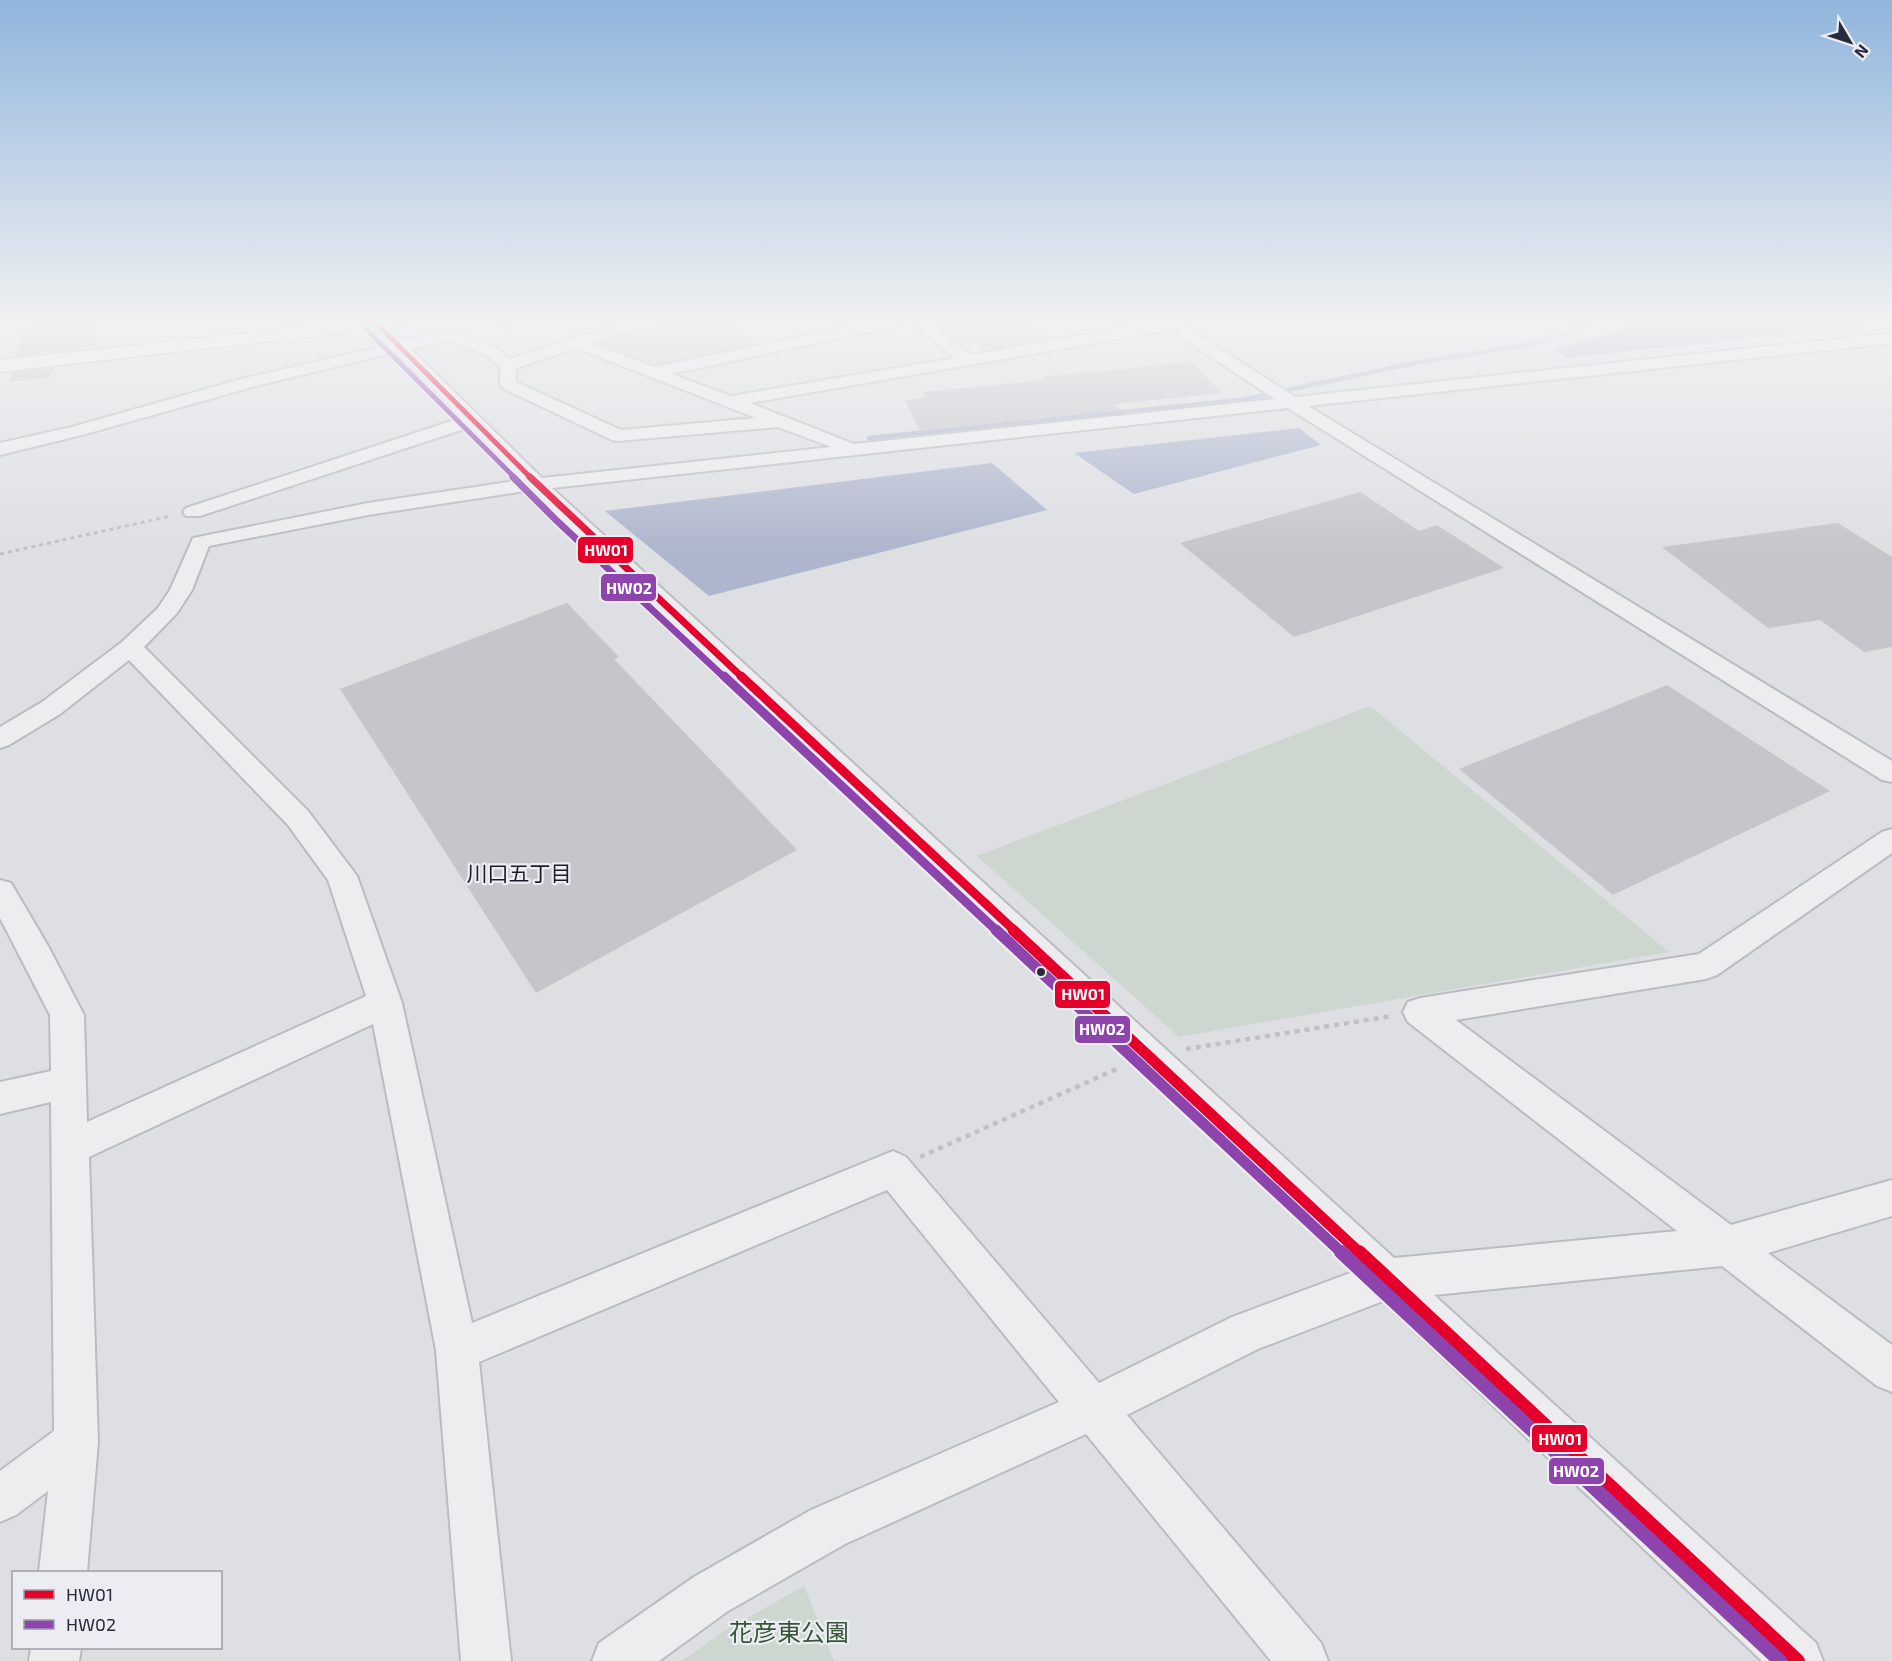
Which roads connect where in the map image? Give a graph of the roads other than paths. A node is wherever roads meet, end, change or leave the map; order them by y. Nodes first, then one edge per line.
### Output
1 (192, 399) edge
2 (454, 399) edge
3 (539, 399) edge
4 (719, 399) edge
5 (748, 399) edge
6 (1285, 399) edge
7 (1372, 399) edge
8 (1379, 399) edge
9 (728, 402) junction
10 (1298, 407) junction
11 (474, 420) junction
12 (780, 420) junction
13 (0, 449) edge
14 (856, 455) junction
15 (543, 490) junction
16 (193, 512) road end
17 (130, 647) junction
18 (0, 739) edge
19 (1892, 772) edge
20 (1892, 839) edge
21 (0, 891) edge
22 (385, 1003) junction
23 (69, 1082) junction
24 (0, 1098) edge
25 (70, 1148) junction
26 (1892, 1198) edge
27 (1724, 1246) junction
28 (1388, 1279) junction
29 (457, 1350) junction
30 (1892, 1371) edge
31 (1093, 1409) junction
32 (76, 1442) junction
33 (0, 1499) edge
34 (63, 1571) edge
35 (486, 1661) edge
36 (617, 1661) edge
37 (1303, 1661) edge
38 (1798, 1661) edge

1 - 13 street
2 - 11 street
3 - 12 street
4 - 9 street
5 - 9 street
6 - 10 street
7 - 10 street
8 - 10 street
9 - 12 street
10 - 14 street
10 - 19 street
11 - 15 street
11 - 16 street
12 - 14 street
14 - 15 street
15 - 17 street
15 - 28 street
17 - 18 street
17 - 22 street
20 - 27 street
21 - 23 street
22 - 25 street
22 - 29 street
23 - 24 street
23 - 25 street
25 - 32 street
26 - 27 street
27 - 28 street
27 - 30 street
28 - 31 street
28 - 38 street
29 - 31 street
29 - 35 street
31 - 36 street
31 - 37 street
32 - 33 street
32 - 34 street

